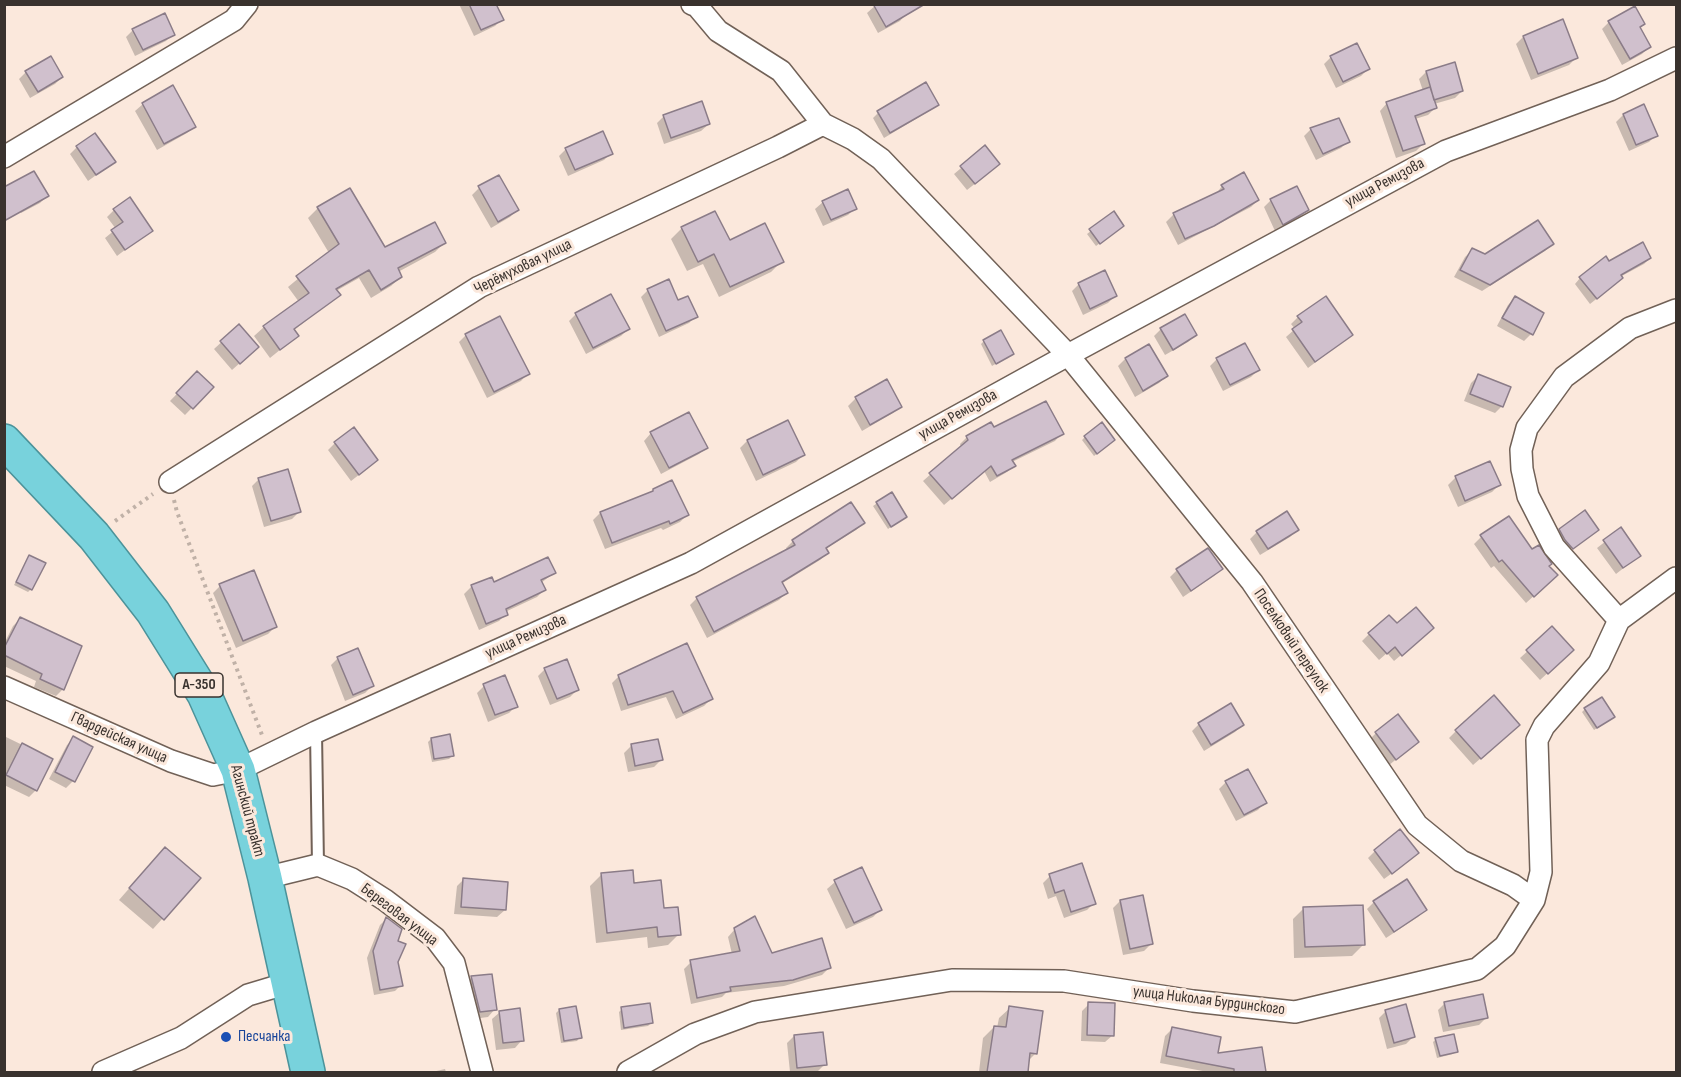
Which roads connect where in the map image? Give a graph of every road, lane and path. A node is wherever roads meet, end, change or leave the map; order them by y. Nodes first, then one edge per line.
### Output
1 (247, 4) edge
2 (695, 5) edge
3 (1677, 58) edge
4 (823, 124) junction
5 (4, 157) edge
6 (1677, 310) edge
7 (1068, 355) junction
8 (4, 441) edge
9 (170, 482) junction
10 (94, 536) junction
11 (1677, 578) edge
12 (1618, 620) junction
13 (4, 687) edge
14 (316, 732) junction
15 (270, 755) junction
16 (238, 770) junction
17 (318, 865) junction
18 (265, 878) junction
19 (1534, 900) junction
20 (288, 983) junction
21 (103, 1072) edge
22 (308, 1072) edge
23 (482, 1072) edge
24 (628, 1072) edge

1 - 5 street
2 - 4 street
3 - 7 street, улица Ремизова
4 - 7 street, Поселковый переулок
4 - 9 street, Черёмуховая улица
6 - 12 street
7 - 14 street, улица Ремизова
7 - 19 street, Поселковый переулок
8 - 10 highway, Агинский тракт / А-350
9 - 10 path
9 - 15 path
10 - 16 highway, Агинский тракт / А-350
11 - 12 street
12 - 19 street, улица Николая Бурдинского
13 - 16 street, Гвардейская улица
14 - 15 street, улица Ремизова
14 - 17 lane
15 - 16 street, улица Ремизова
16 - 18 highway, Агинский тракт / А-350
17 - 18 street
17 - 23 street, Береговая улица
18 - 20 highway, Агинский тракт / А-350
19 - 24 street, улица Николая Бурдинского
20 - 21 street
20 - 22 highway, Агинский тракт / А-350

